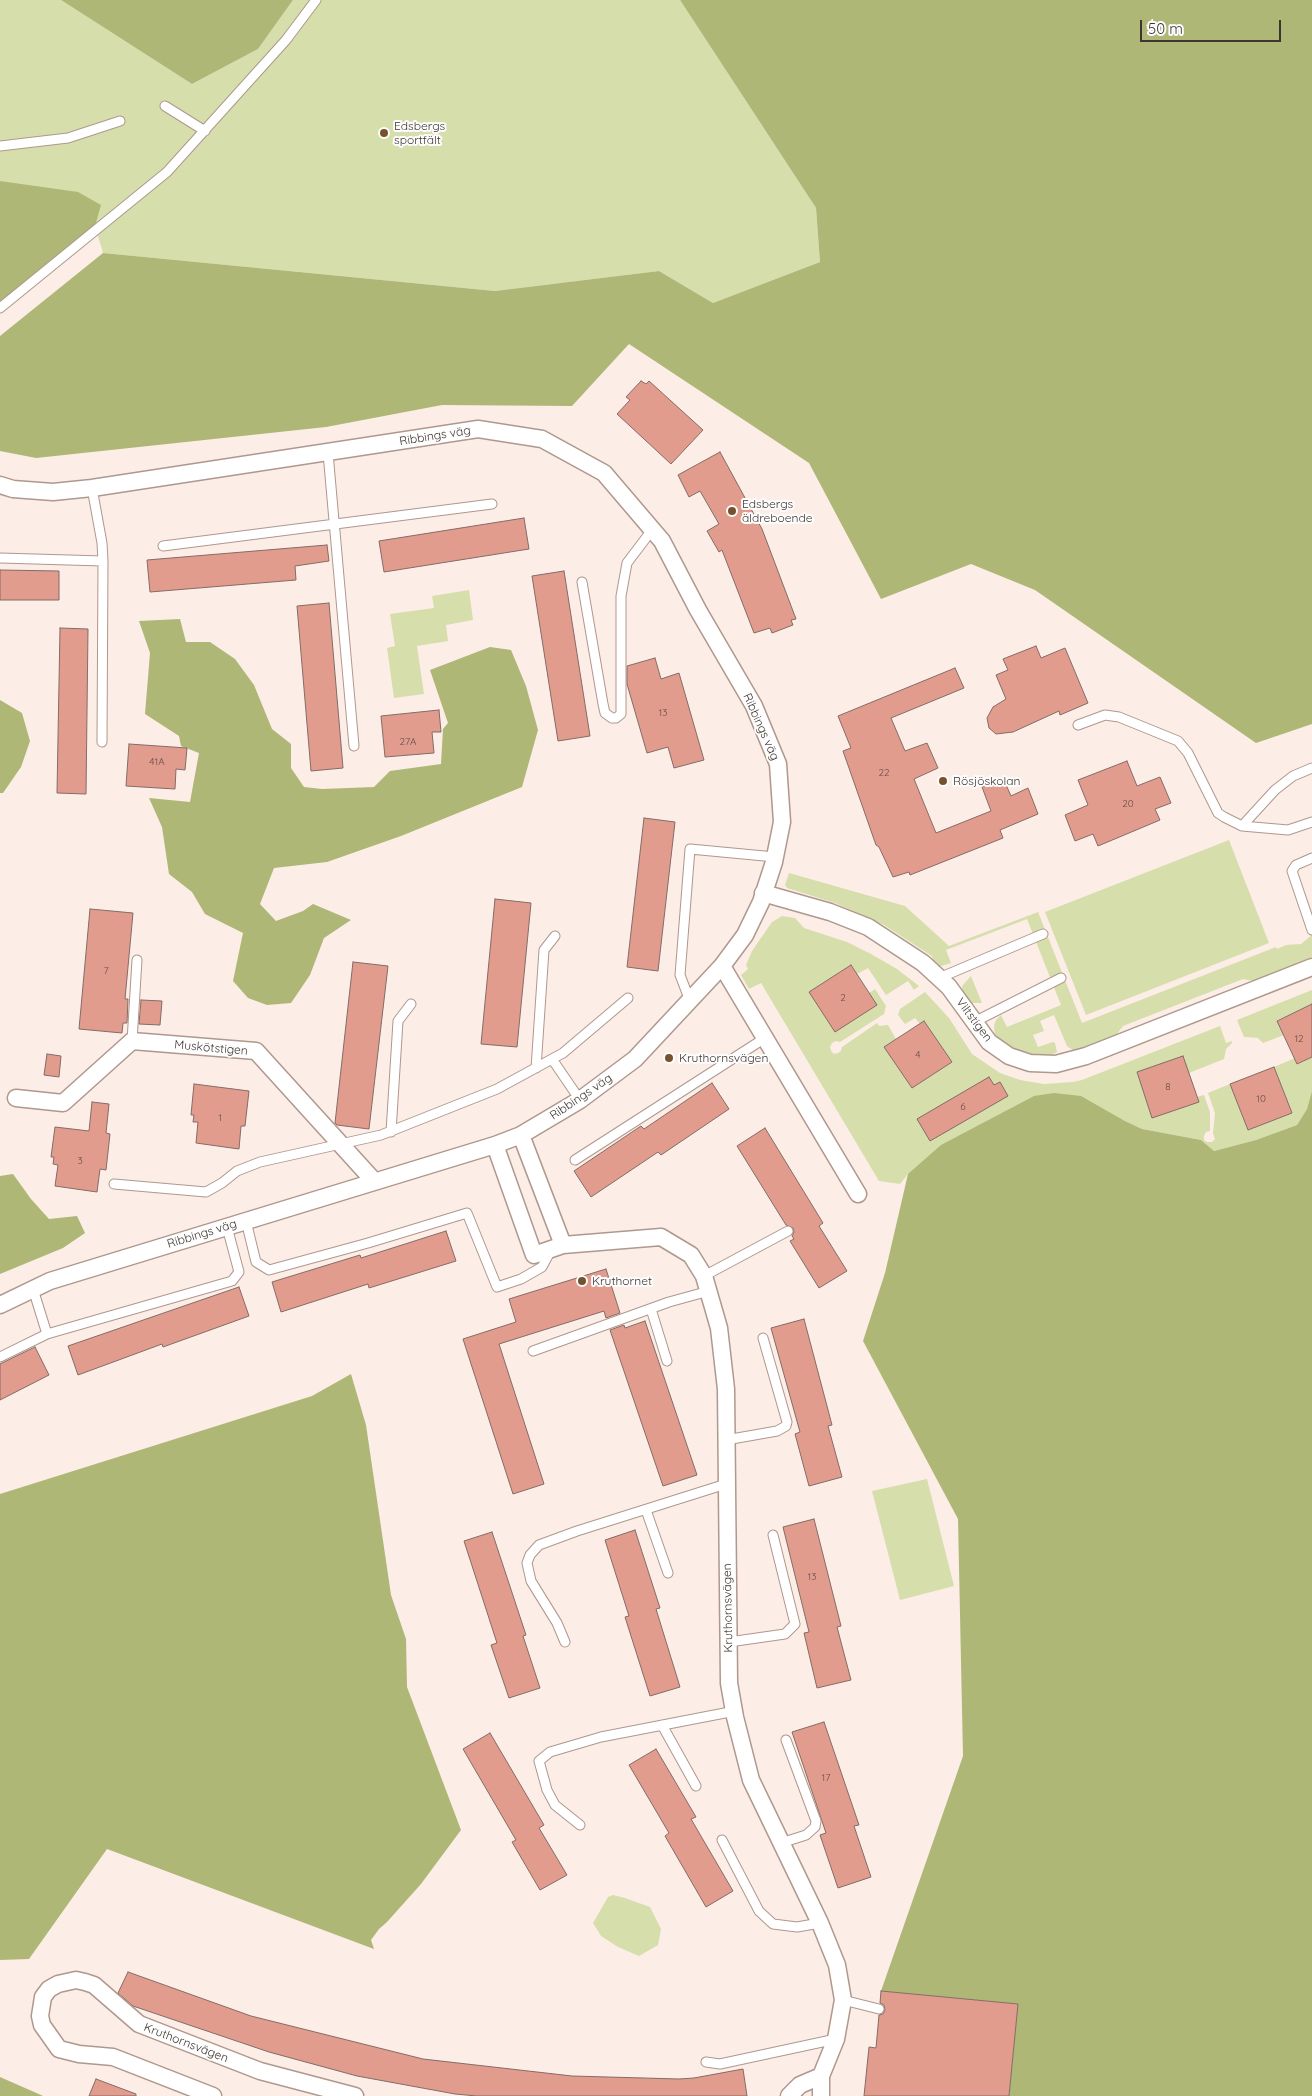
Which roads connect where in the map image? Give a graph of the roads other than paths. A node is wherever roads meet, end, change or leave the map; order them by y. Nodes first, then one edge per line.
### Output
1 (316, 0) edge
2 (164, 106) dead end
3 (120, 121) dead end
4 (205, 131) junction
5 (0, 146) edge
6 (0, 308) edge
7 (328, 453) junction
8 (0, 485) edge
9 (92, 488) junction
10 (492, 504) dead end
11 (335, 525) junction
12 (652, 530) junction
13 (163, 546) dead end
14 (0, 558) edge
15 (103, 561) junction
16 (582, 582) dead end
17 (1078, 725) dead end
18 (102, 742) dead end
19 (354, 746) dead end
20 (1312, 768) edge
21 (1312, 822) edge
22 (1242, 826) junction
23 (775, 857) junction
24 (1312, 858) edge
25 (763, 893) junction
26 (1312, 930) edge
27 (1043, 934) dead end
28 (555, 936) dead end
29 (137, 960) dead end
30 (722, 966) junction
31 (1312, 967) edge
32 (939, 978) junction
33 (1061, 978) dead end
34 (628, 998) dead end
35 (690, 1001) junction
36 (411, 1004) dead end
37 (974, 1022) junction
38 (765, 1038) junction
39 (132, 1041) junction
40 (552, 1059) junction
41 (536, 1068) junction
42 (16, 1098) dead end
43 (580, 1100) junction
44 (391, 1132) junction
45 (521, 1135) junction
46 (341, 1145) junction
47 (495, 1145) junction
48 (576, 1160) dead end
49 (374, 1181) junction
50 (114, 1184) dead end
51 (858, 1194) dead end
52 (246, 1221) junction
53 (227, 1226) junction
54 (788, 1231) dead end
55 (557, 1247) junction
56 (706, 1284) junction
57 (33, 1289) junction
58 (0, 1304) edge
59 (651, 1309) junction
60 (47, 1334) junction
61 (763, 1338) dead end
62 (533, 1351) dead end
63 (0, 1357) edge
64 (667, 1362) dead end
65 (726, 1440) junction
66 (726, 1484) junction
67 (646, 1510) junction
68 (773, 1535) dead end
69 (668, 1573) dead end
70 (565, 1642) dead end
71 (729, 1642) junction
72 (734, 1711) junction
73 (662, 1725) junction
74 (786, 1740) dead end
75 (696, 1786) dead end
76 (580, 1825) dead end
77 (722, 1840) dead end
78 (781, 1843) junction
79 (820, 1923) junction
80 (843, 2000) junction
81 (880, 2009) dead end
82 (836, 2039) junction
83 (706, 2062) dead end
84 (821, 2076) junction
85 (213, 2096) edge
86 (355, 2096) edge
87 (789, 2096) edge
88 (821, 2096) edge

1 - 4 lane
2 - 4 lane
3 - 5 lane
4 - 6 lane
7 - 9 street, Ribbings väg
7 - 11 lane
7 - 12 street, Ribbings väg
8 - 9 street, Ribbings väg
9 - 15 lane
10 - 11 lane
11 - 13 lane
11 - 19 lane
12 - 16 lane
12 - 23 street, Ribbings väg
14 - 15 lane
15 - 18 lane
17 - 22 lane
20 - 22 lane
21 - 22 lane
23 - 25 street, Ribbings väg
23 - 35 lane
24 - 26 lane
25 - 30 street, Ribbings väg
25 - 32 street, Viltstigen
27 - 32 lane
28 - 41 lane
29 - 39 lane
30 - 35 street, Ribbings väg
30 - 38 street
31 - 37 street, Viltstigen
32 - 37 street, Viltstigen
33 - 37 lane
34 - 40 lane
35 - 43 street, Ribbings väg
36 - 44 lane
38 - 48 lane
38 - 51 street
39 - 42 street
39 - 46 street, Muskötstigen
40 - 41 lane
40 - 43 lane
41 - 44 lane
43 - 45 street, Ribbings väg
44 - 46 lane
45 - 47 street, Ribbings väg
45 - 55 street
46 - 49 street, Muskötstigen
46 - 50 lane
47 - 49 street, Ribbings väg
47 - 55 street, Kruthornsvägen
49 - 52 street, Ribbings väg
52 - 53 street, Ribbings väg
52 - 55 lane
53 - 57 street, Ribbings väg
53 - 60 lane
54 - 56 lane
55 - 56 street, Kruthornsvägen
56 - 59 lane
56 - 65 street, Kruthornsvägen
57 - 58 street, Ribbings väg
57 - 60 lane
59 - 62 lane
59 - 64 lane
60 - 63 lane
61 - 65 lane
65 - 66 street, Kruthornsvägen
66 - 67 lane
66 - 71 street, Kruthornsvägen
67 - 69 lane
67 - 70 lane
68 - 71 lane
71 - 72 street, Kruthornsvägen
72 - 73 lane
72 - 78 street, Kruthornsvägen
73 - 75 lane
73 - 76 lane
74 - 78 lane
77 - 79 lane
78 - 79 street, Kruthornsvägen
79 - 80 street, Kruthornsvägen
80 - 81 lane
80 - 82 street, Kruthornsvägen
82 - 83 lane
82 - 84 street, Kruthornsvägen
84 - 87 street
84 - 88 street, Kruthornsvägen
85 - 86 street, Kruthornsvägen

